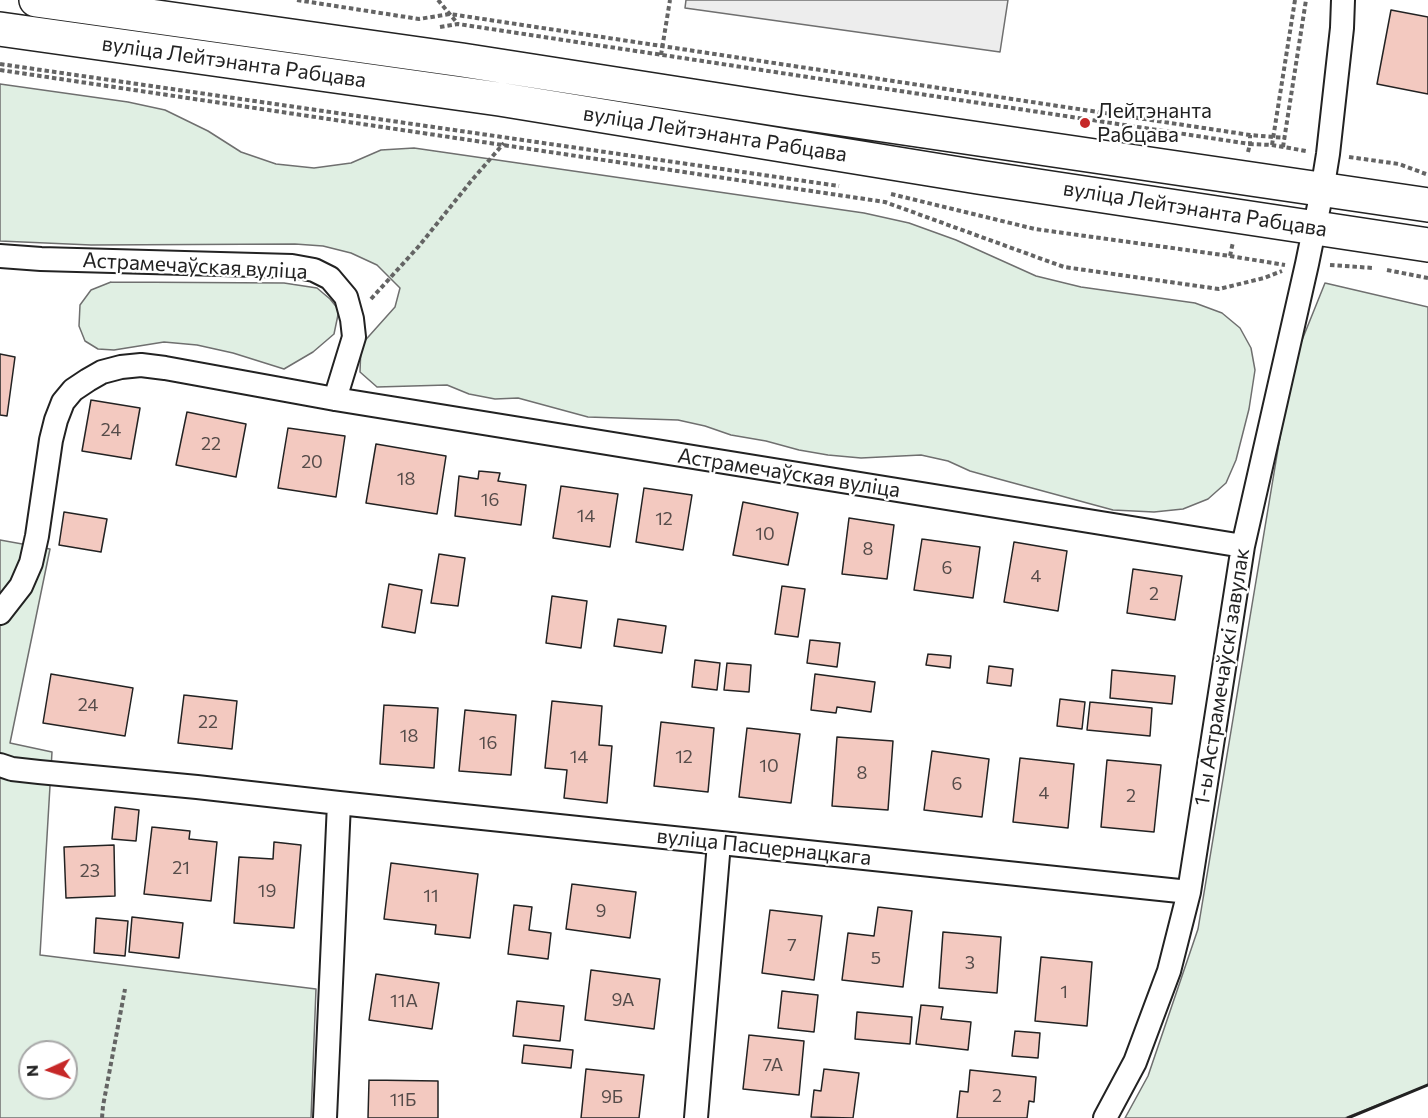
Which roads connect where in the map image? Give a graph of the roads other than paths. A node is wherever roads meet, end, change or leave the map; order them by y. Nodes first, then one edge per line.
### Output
1 (36, 0) edge
2 (1343, 0) edge
3 (0, 29) edge
4 (1322, 191) junction
5 (1428, 206) edge
6 (1314, 227) junction
7 (1428, 245) edge
8 (0, 256) edge
9 (335, 399) junction
10 (1243, 546) junction
11 (0, 613) edge
12 (0, 765) edge
13 (339, 803) junction
14 (719, 843) junction
15 (1189, 892) junction
16 (325, 1118) edge
17 (696, 1118) edge
18 (1105, 1118) edge

1 - 4 highway, вуліца Лейтэнанта Рабцава
2 - 4 street, 1-ы Астрамечаўскі завулак
3 - 6 highway, вуліца Лейтэнанта Рабцава
4 - 5 highway, вуліца Лейтэнанта Рабцава
4 - 6 street, 1-ы Астрамечаўскі завулак
6 - 7 highway, вуліца Лейтэнанта Рабцава
6 - 10 street, 1-ы Астрамечаўскі завулак
8 - 9 street, Астрамечаўская вуліца
9 - 10 street, Астрамечаўская вуліца
9 - 11 street, Астрамечаўская вуліца
10 - 15 street, 1-ы Астрамечаўскі завулак
12 - 13 street, вуліца Пасцернацкага
13 - 14 street, вуліца Пасцернацкага
13 - 16 street
14 - 15 street, вуліца Пасцернацкага
14 - 17 street
15 - 18 street, 1-ы Астрамечаўскі завулак

